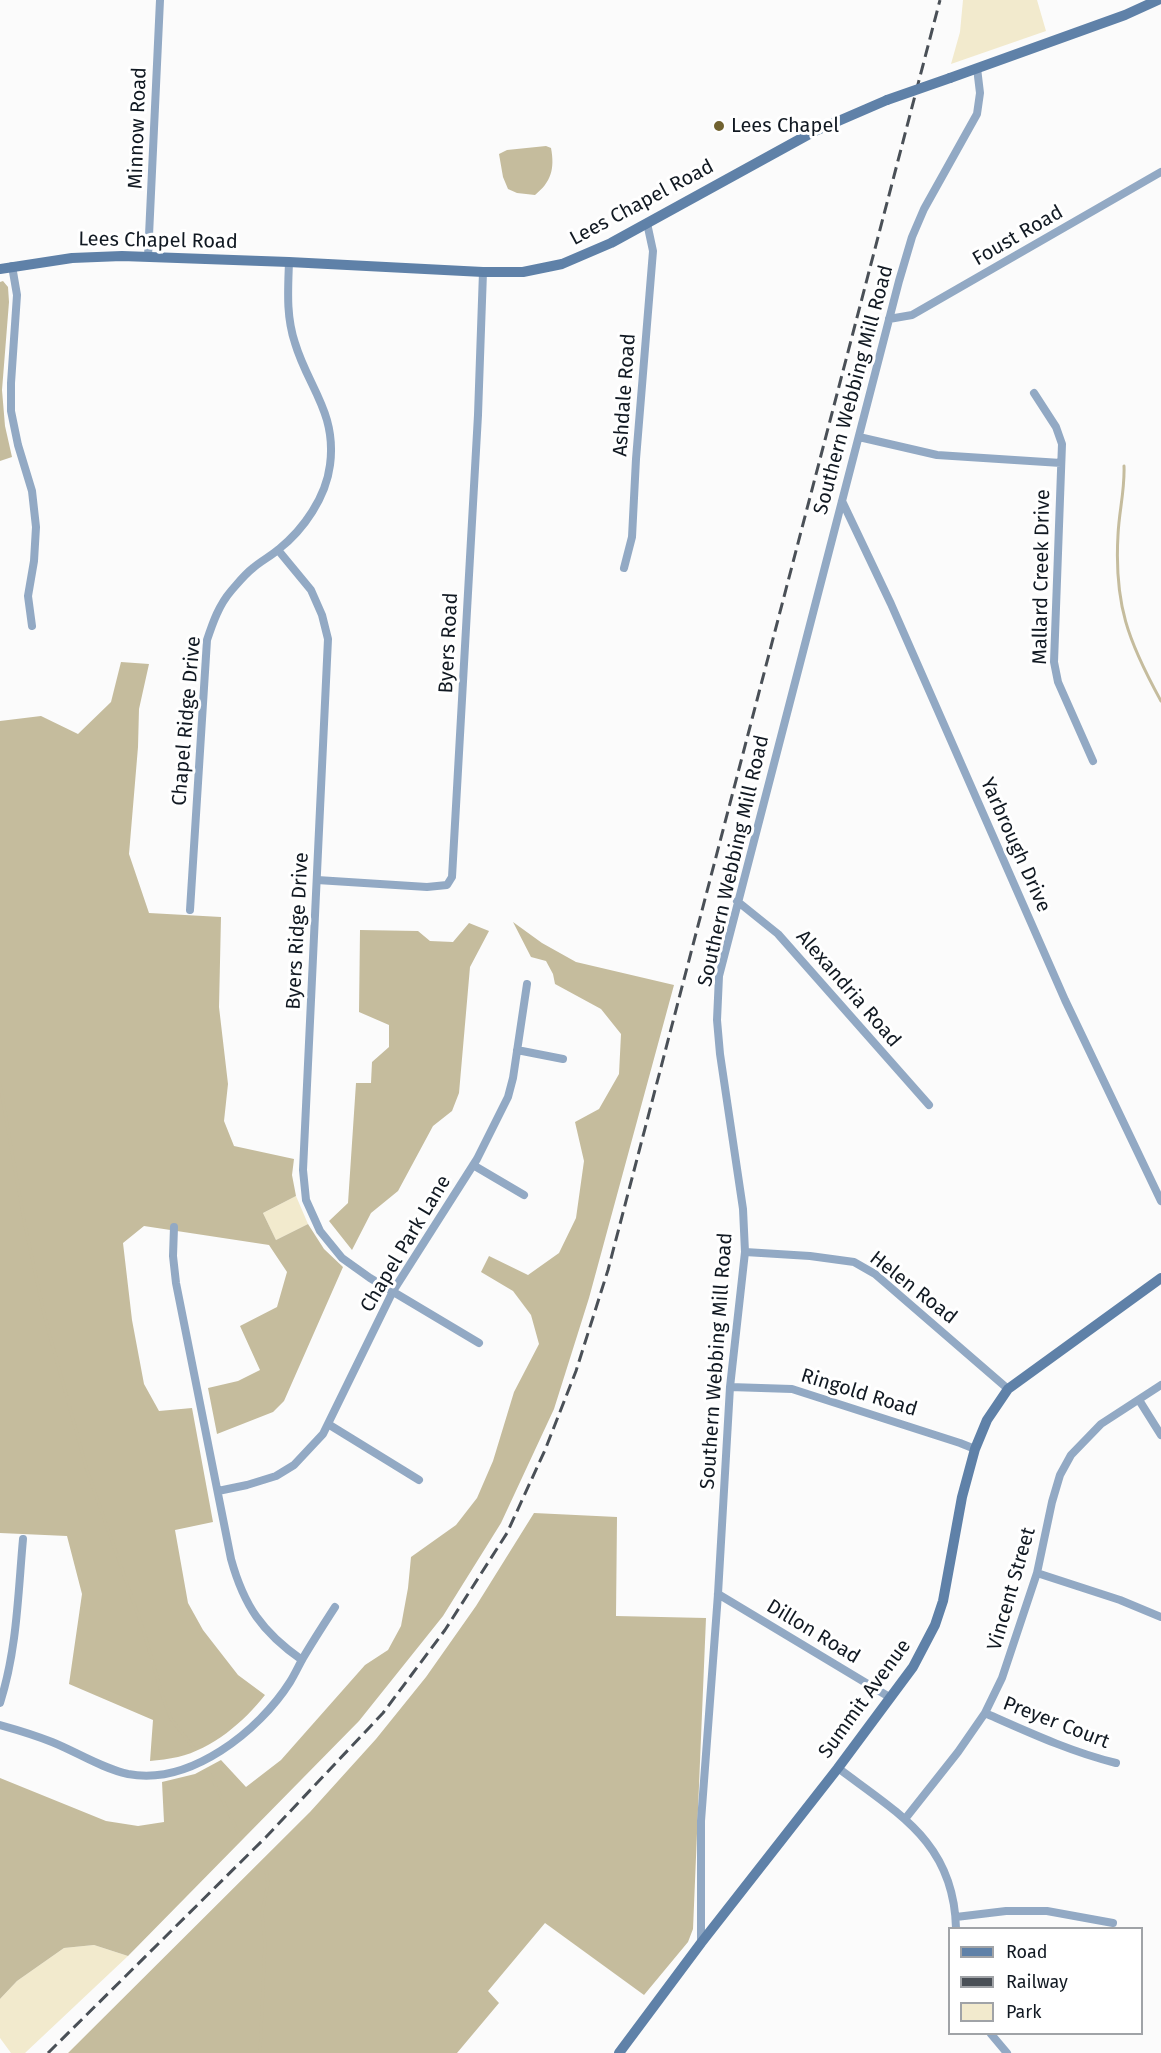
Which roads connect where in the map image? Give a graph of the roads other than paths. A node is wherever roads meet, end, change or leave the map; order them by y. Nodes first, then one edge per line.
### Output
1 (160, 0) edge
2 (1158, 0) edge
3 (977, 68) junction
4 (1161, 172) edge
5 (647, 223) junction
6 (148, 257) junction
7 (289, 262) junction
8 (12, 266) junction
9 (0, 269) edge
10 (483, 272) junction
11 (889, 319) junction
12 (1034, 393) dead end
13 (859, 437) junction
14 (1060, 463) junction
15 (842, 501) junction
16 (278, 550) junction
17 (624, 568) dead end
18 (33, 626) dead end
19 (1093, 761) dead end
20 (317, 880) junction
21 (737, 901) junction
22 (190, 910) dead end
23 (527, 984) dead end
24 (517, 1050) junction
25 (562, 1059) dead end
26 (929, 1105) dead end
27 (473, 1166) junction
28 (524, 1195) dead end
29 (1161, 1201) edge
30 (174, 1227) dead end
31 (745, 1252) junction
32 (1161, 1278) edge
33 (393, 1291) junction
34 (479, 1342) dead end
35 (1161, 1385) edge
36 (730, 1388) junction
37 (1008, 1389) junction
38 (1139, 1401) junction
39 (328, 1424) junction
40 (1161, 1435) edge
41 (975, 1449) junction
42 (418, 1480) dead end
43 (218, 1491) junction
44 (23, 1539) dead end
45 (1037, 1572) junction
46 (718, 1594) junction
47 (334, 1607) dead end
48 (1161, 1617) edge
49 (302, 1660) junction
50 (891, 1698) junction
51 (0, 1703) edge
52 (985, 1713) junction
53 (0, 1725) edge
54 (1116, 1764) dead end
55 (837, 1768) junction
56 (905, 1819) junction
57 (956, 1917) junction
58 (1113, 1923) dead end
59 (956, 1927) edge
60 (701, 1943) junction
61 (991, 2035) edge
62 (619, 2053) edge
63 (1007, 2053) edge

1 - 6 street, Minnow Road
2 - 3 main road, Lees Chapel Road
3 - 5 main road, Lees Chapel Road, bridge
3 - 11 street, Southern Webbing Mill Road
4 - 11 street, Foust Road
5 - 10 main road, Lees Chapel Road
5 - 17 street, Ashdale Road
6 - 7 main road, Lees Chapel Road
6 - 8 main road, Lees Chapel Road
7 - 10 main road, Lees Chapel Road
7 - 16 street, Chapel Ridge Drive
8 - 9 main road, Lees Chapel Road
8 - 18 street
10 - 20 street, Byers Road
11 - 13 street, Southern Webbing Mill Road
12 - 14 street, Mallard Creek Drive
13 - 14 street
13 - 15 street, Southern Webbing Mill Road
14 - 19 street, Mallard Creek Drive
15 - 21 street, Southern Webbing Mill Road
15 - 29 street, Yarbrough Drive
16 - 20 street, Byers Ridge Drive
16 - 22 street, Chapel Ridge Drive
20 - 33 street, Byers Ridge Drive
21 - 26 street, Alexandria Road
21 - 31 street, Southern Webbing Mill Road
23 - 24 street, Chapel Park Lane
24 - 25 street
24 - 27 street, Chapel Park Lane
27 - 28 street
27 - 33 street, Chapel Park Lane
30 - 43 street
31 - 36 street, Southern Webbing Mill Road
31 - 37 street, Helen Road
32 - 37 main road, Summit Avenue
33 - 34 street, Byers Ridge Drive
33 - 39 street, Chapel Park Lane
35 - 38 street, Vincent Street
36 - 41 street, Ringold Road
36 - 46 street, Southern Webbing Mill Road
37 - 41 main road, Summit Avenue
38 - 40 street
38 - 45 street, Vincent Street
39 - 42 street
39 - 43 street, Chapel Park Lane
41 - 50 main road, Summit Avenue
43 - 49 street
44 - 51 street
45 - 48 street
45 - 52 street, Vincent Street
46 - 50 street, Dillon Road
46 - 60 street, Southern Webbing Mill Road
47 - 49 street
49 - 53 street
50 - 55 main road, Summit Avenue
52 - 54 street, Preyer Court
52 - 56 street, Vincent Street
55 - 56 street
55 - 60 main road, Summit Avenue
56 - 57 street
57 - 58 street
57 - 59 street
60 - 62 main road, Summit Avenue
61 - 63 street

